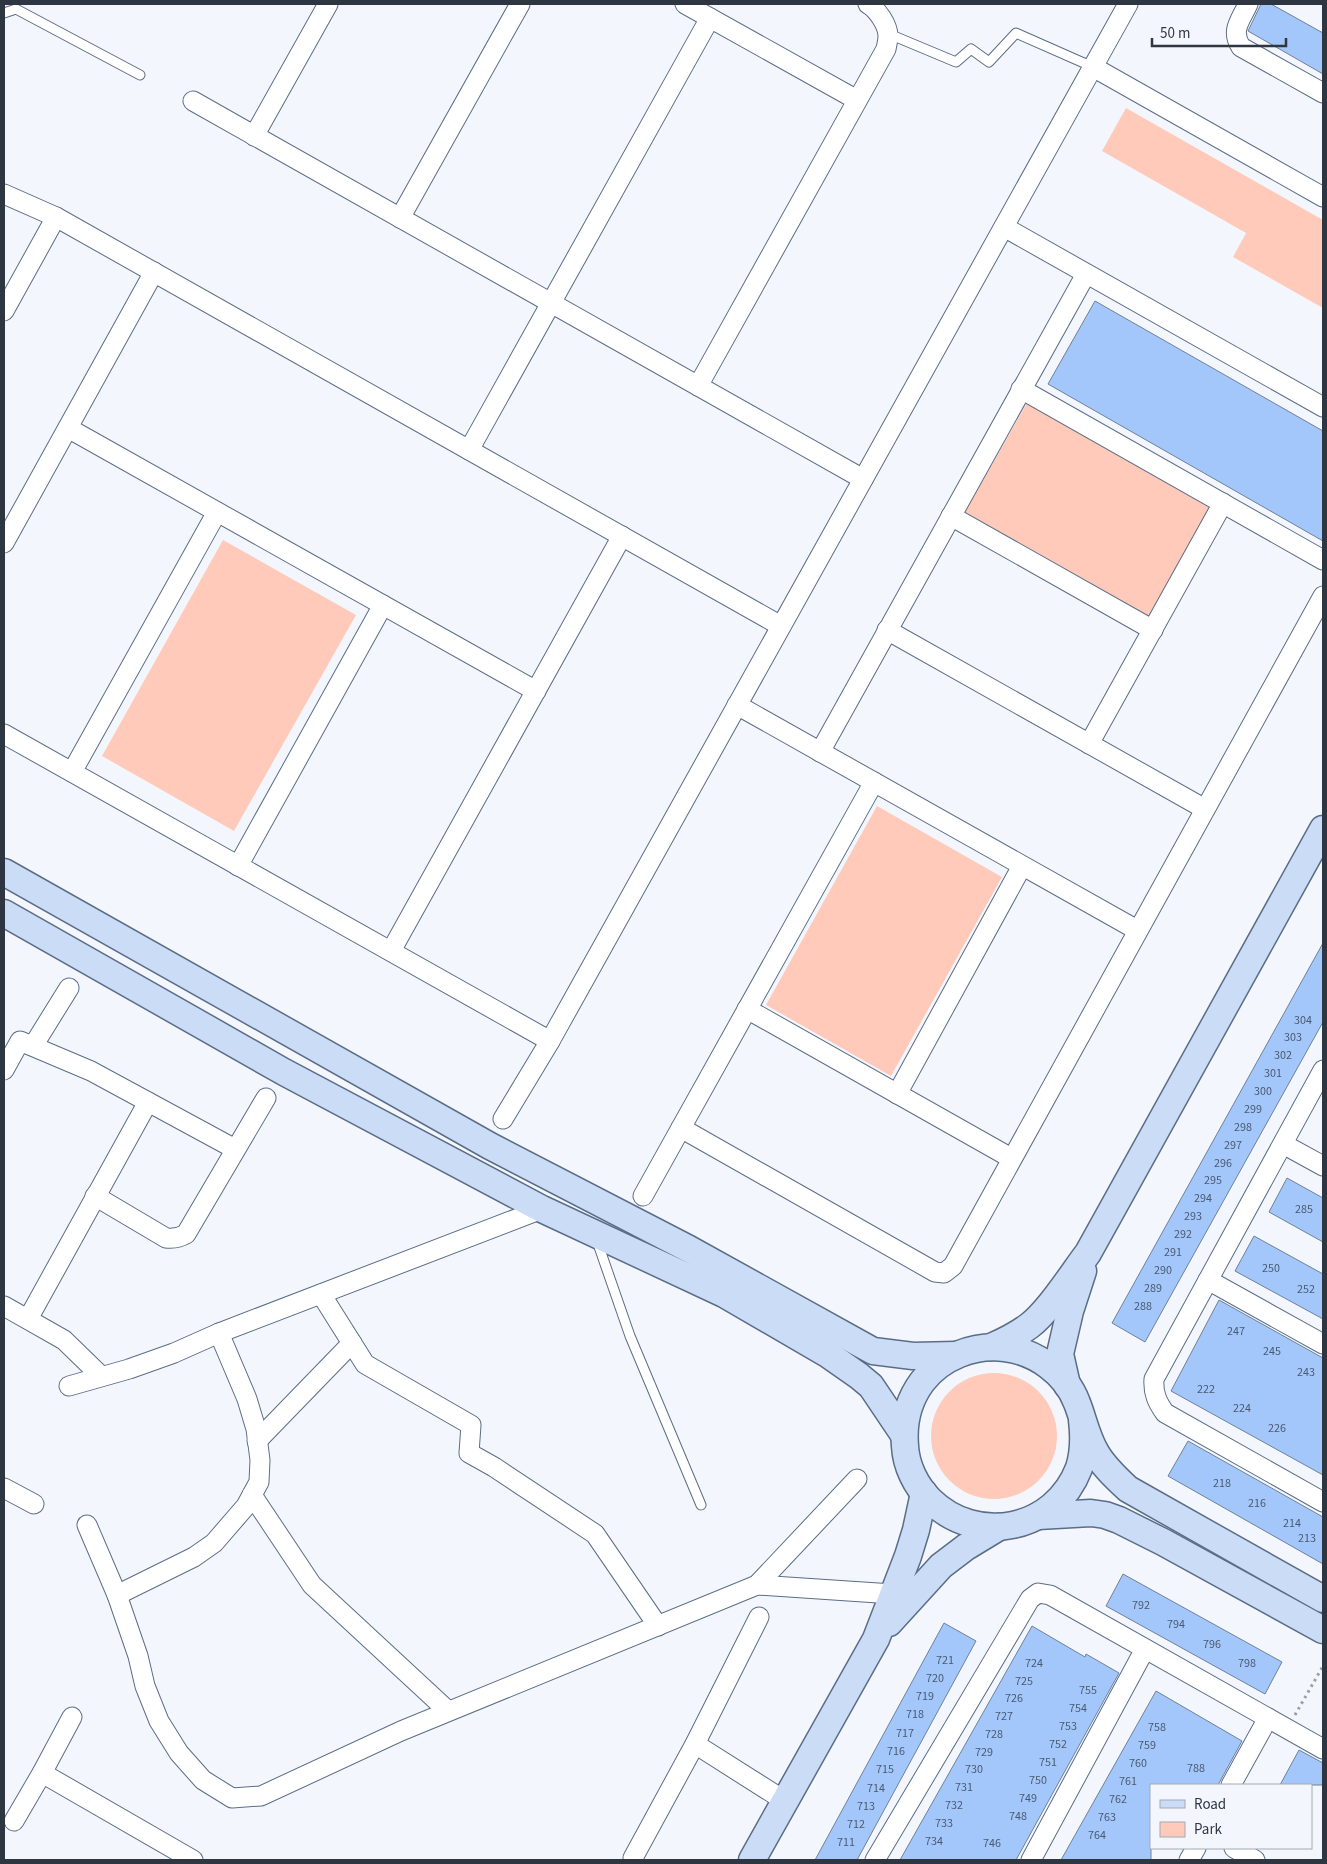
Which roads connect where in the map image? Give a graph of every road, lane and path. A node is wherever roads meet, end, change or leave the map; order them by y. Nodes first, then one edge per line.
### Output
1 (328, 4) edge
2 (520, 4) edge
3 (685, 4) edge
4 (868, 4) edge
5 (1128, 4) edge
6 (1248, 4) edge
7 (4, 13) edge
8 (710, 18) junction
9 (889, 34) junction
10 (1093, 67) junction
11 (140, 75) dead end
12 (1323, 94) edge
13 (857, 100) junction
14 (193, 101) dead end
15 (254, 136) junction
16 (4, 194) edge
17 (1323, 197) edge
18 (56, 217) junction
19 (400, 218) junction
20 (1004, 227) junction
21 (154, 272) junction
22 (1086, 274) junction
23 (551, 303) junction
24 (4, 311) edge
25 (698, 386) junction
26 (1021, 390) junction
27 (1323, 407) edge
28 (68, 428) junction
29 (469, 450) junction
30 (863, 479) junction
31 (1223, 503) junction
32 (217, 512) junction
33 (951, 516) junction
34 (622, 536) junction
35 (4, 542) edge
36 (1323, 560) edge
37 (1323, 596) edge
38 (383, 606) junction
39 (782, 626) junction
40 (888, 630) junction
41 (1153, 630) junction
42 (536, 691) junction
43 (737, 705) junction
44 (4, 734) edge
45 (1089, 744) junction
46 (820, 752) junction
47 (72, 772) junction
48 (874, 782) junction
49 (1205, 809) junction
50 (1323, 829) edge
51 (238, 866) junction
52 (1022, 866) junction
53 (4, 872) edge
54 (4, 913) edge
55 (1137, 930) junction
56 (391, 951) junction
57 (69, 988) dead end
58 (747, 1010) junction
59 (550, 1041) junction
60 (19, 1042) edge
61 (4, 1070) edge
62 (1323, 1070) edge
63 (897, 1094) junction
64 (266, 1098) dead end
65 (148, 1102) junction
66 (503, 1119) dead end
67 (681, 1128) junction
68 (1283, 1144) junction
69 (235, 1149) junction
70 (1011, 1158) junction
71 (1323, 1166) edge
72 (95, 1196) junction
73 (643, 1196) dead end
74 (542, 1209) junction
75 (595, 1234) junction
76 (1088, 1253) junction
77 (1208, 1280) junction
78 (320, 1294) junction
79 (4, 1306) edge
80 (28, 1319) junction
81 (219, 1333) junction
82 (352, 1343) junction
83 (1323, 1344) edge
84 (992, 1347) junction
85 (956, 1355) junction
86 (101, 1376) junction
87 (1067, 1385) junction
88 (69, 1386) dead end
89 (1082, 1420) junction
90 (904, 1435) junction
91 (258, 1441) junction
92 (857, 1479) dead end
93 (4, 1488) edge
94 (924, 1493) junction
95 (252, 1495) junction
96 (1323, 1502) edge
97 (34, 1504) dead end
98 (701, 1505) dead end
99 (1038, 1516) junction
100 (87, 1525) dead end
101 (999, 1527) junction
102 (757, 1585) junction
103 (893, 1594) junction
104 (117, 1595) junction
105 (1323, 1598) edge
106 (759, 1617) dead end
107 (658, 1626) junction
108 (1323, 1630) edge
109 (876, 1639) junction
110 (1146, 1649) junction
111 (1323, 1666) edge
112 (448, 1711) junction
113 (72, 1717) dead end
114 (1268, 1718) junction
115 (1287, 1728) junction
116 (695, 1744) junction
117 (1323, 1749) edge
118 (42, 1773) junction
119 (1232, 1784) edge
120 (785, 1801) junction
121 (14, 1821) dead end
122 (1195, 1849) edge
123 (1236, 1849) edge
124 (632, 1858) dead end
125 (193, 1860) edge
126 (752, 1860) edge
127 (875, 1860) edge
128 (1031, 1860) edge
129 (1189, 1860) edge
130 (1255, 1860) edge

1 - 15 street
2 - 19 street
3 - 8 street
4 - 9 street
5 - 10 street
6 - 12 street
7 - 11 lane
8 - 13 street
8 - 23 street
9 - 10 lane
9 - 13 street
10 - 17 street
10 - 20 street
13 - 25 street
14 - 15 street
15 - 19 street
16 - 18 street
18 - 21 street
18 - 24 street
19 - 23 street
20 - 22 street
20 - 30 street
21 - 28 street
21 - 29 street
22 - 26 street
22 - 27 street
23 - 25 street
23 - 29 street
25 - 30 street
26 - 31 street
26 - 33 street
28 - 32 street
28 - 35 street
29 - 34 street
30 - 39 street
31 - 36 street
31 - 41 street
32 - 38 street
32 - 47 street
33 - 40 street
33 - 41 street
34 - 39 street
34 - 42 street
37 - 49 street
38 - 42 street
38 - 51 street
39 - 43 street
40 - 45 street
40 - 46 street
41 - 45 street
42 - 56 street
43 - 46 street
43 - 59 street
44 - 47 street
45 - 49 street
46 - 48 street
47 - 51 street
48 - 52 street
48 - 58 street
49 - 55 street
50 - 76 main road
51 - 56 street
52 - 55 street
52 - 63 street
53 - 85 main road
54 - 74 main road
55 - 70 street
56 - 59 street
57 - 60 street
58 - 63 street
58 - 67 street
59 - 66 street
60 - 61 street
60 - 65 street
62 - 68 street
63 - 70 street
64 - 69 street
65 - 69 street
65 - 72 street
67 - 70 street
67 - 73 street
68 - 71 street
68 - 77 street
69 - 72 street
72 - 80 street
74 - 75 main road
74 - 78 street
75 - 90 main road
75 - 98 lane
76 - 84 main road
76 - 87 main road
77 - 83 street
77 - 96 street
78 - 81 street
78 - 82 street
79 - 80 street
80 - 86 street
81 - 86 street
81 - 91 street
82 - 91 street
82 - 107 street
84 - 85 main road
84 - 87 main road
85 - 90 main road
86 - 88 street
87 - 89 main road
89 - 99 main road
89 - 105 main road
90 - 94 main road
91 - 95 street
92 - 102 street
93 - 97 street
94 - 101 main road
94 - 103 main road
95 - 104 street
95 - 112 street
99 - 101 main road
99 - 108 main road
100 - 104 street
101 - 109 main road
102 - 103 street
102 - 107 street
103 - 109 main road
104 - 112 street
106 - 116 street
107 - 112 street
109 - 120 main road
110 - 114 street
110 - 127 street
110 - 128 street
111 - 115 path
113 - 118 street
114 - 115 street
114 - 119 street
115 - 117 street
116 - 120 street
116 - 124 street
118 - 121 street
118 - 125 street
120 - 126 main road
122 - 129 street
123 - 130 street

